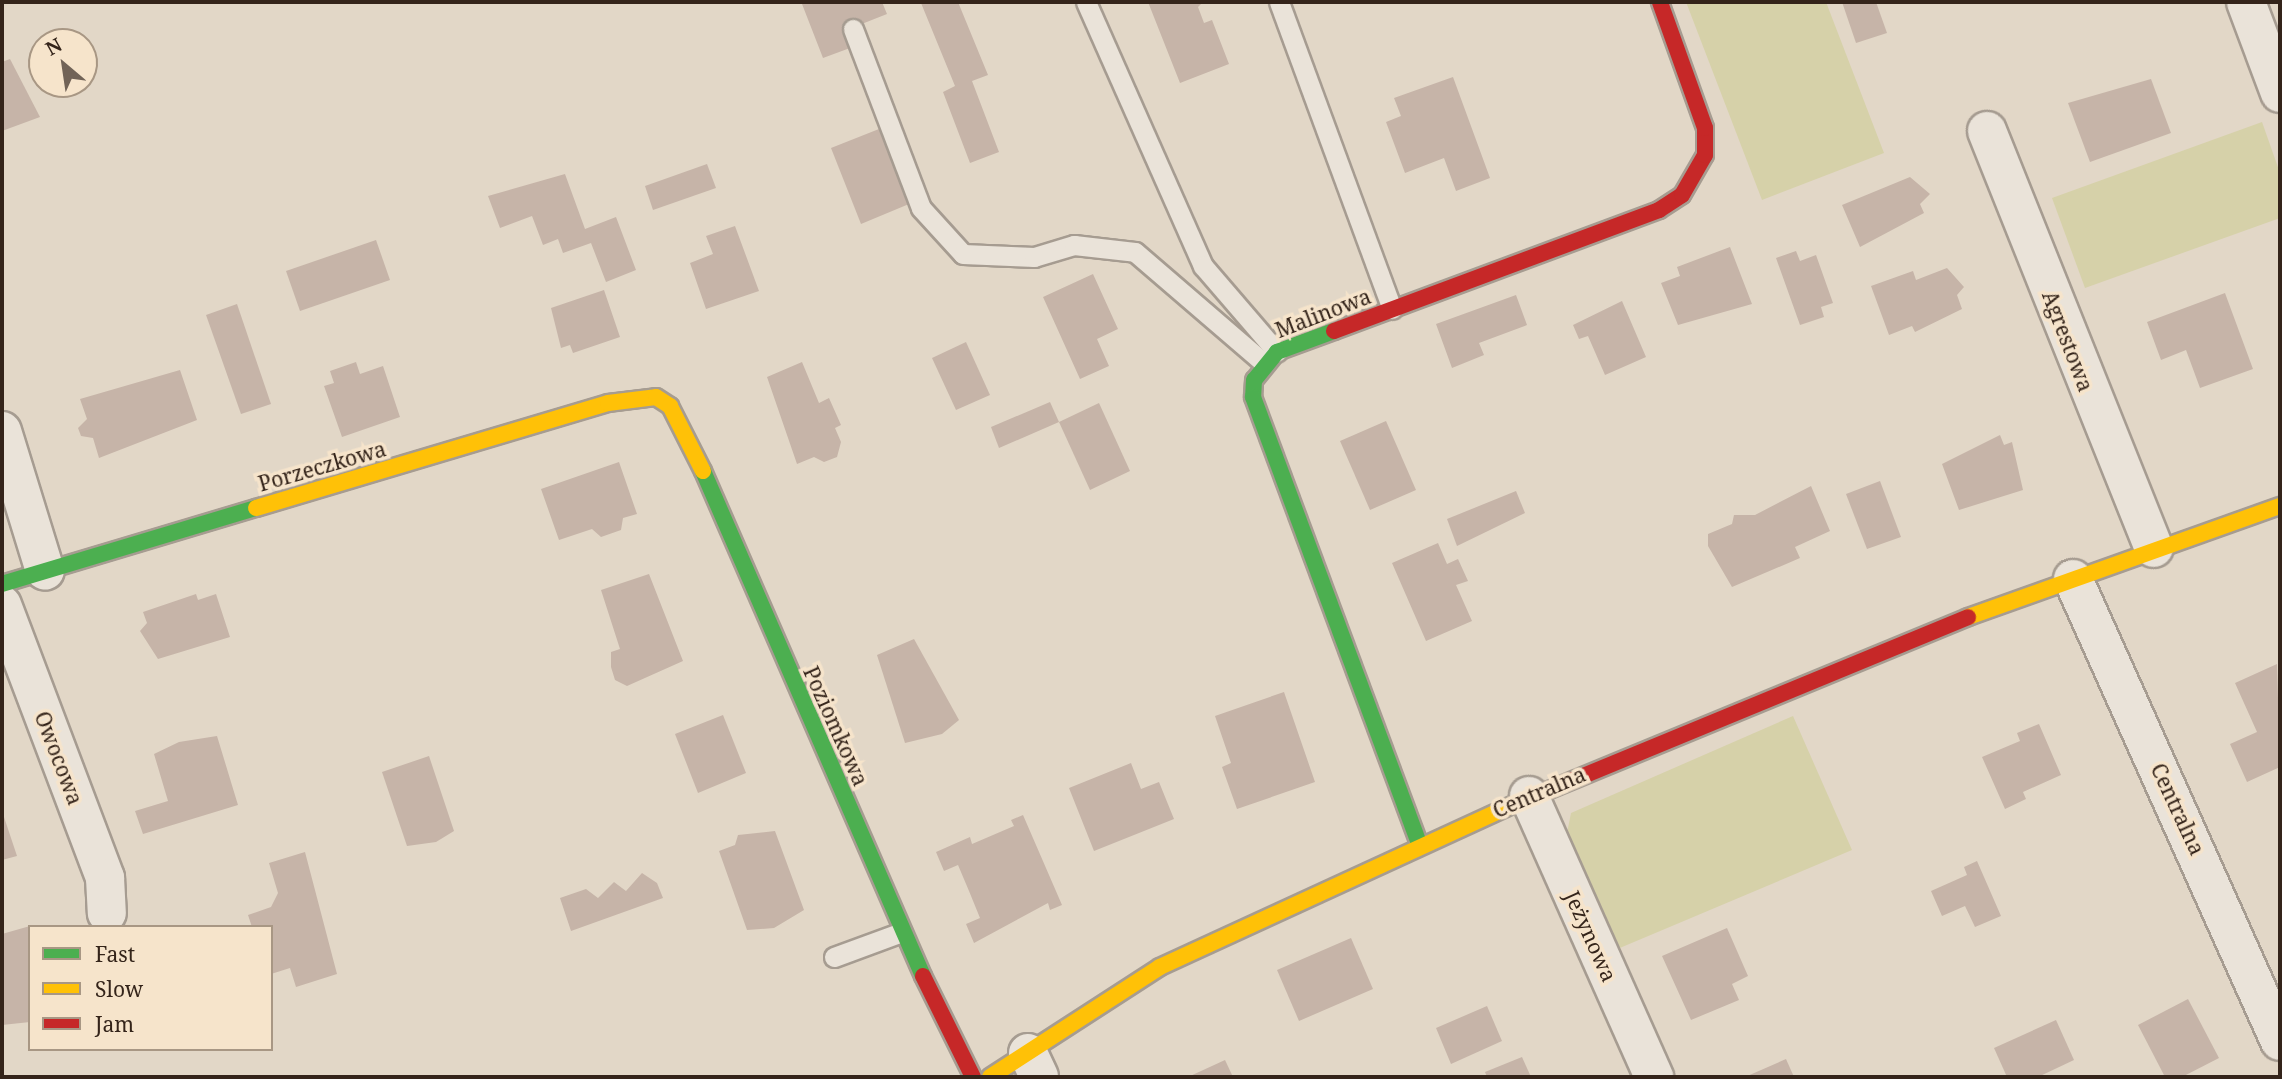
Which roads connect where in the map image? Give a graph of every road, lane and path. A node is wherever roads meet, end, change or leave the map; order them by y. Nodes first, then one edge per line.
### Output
1 (1086, 2) edge
2 (1279, 2) edge
3 (1660, 2) edge
4 (2246, 2) edge
5 (853, 29) dead end
6 (2280, 93) edge
7 (1987, 131) dead end
8 (1392, 309) junction
9 (1270, 358) junction
10 (656, 397) joint
11 (2, 431) edge
12 (2280, 506) edge
13 (2154, 548) junction
14 (45, 571) junction
15 (2073, 579) junction
16 (2, 584) edge
17 (2, 605) edge
18 (1529, 796) junction
19 (1419, 843) junction
20 (107, 913) dead end
21 (902, 932) junction
22 (834, 957) dead end
23 (2280, 1041) edge
24 (1033, 1065) edge
25 (973, 1077) edge
26 (990, 1077) edge
27 (1654, 1077) edge

1 - 9 lane
2 - 8 lane
3 - 8 street, Malinowa
4 - 6 street
5 - 9 lane
7 - 13 street, Agrestowa
8 - 9 street, Malinowa
9 - 19 street, Malinowa
10 - 14 street, Porzeczkowa
10 - 21 street, Poziomkowa
11 - 14 street
12 - 13 street, Centralna
13 - 15 street, Centralna
14 - 16 street, Porzeczkowa
15 - 18 street, Centralna
15 - 23 street, Centralna
17 - 20 street, Owocowa
18 - 19 street, Centralna
18 - 27 street, Jeżynowa
19 - 24 street, Centralna
21 - 22 lane
21 - 25 street, Poziomkowa
24 - 26 street, Centralna

